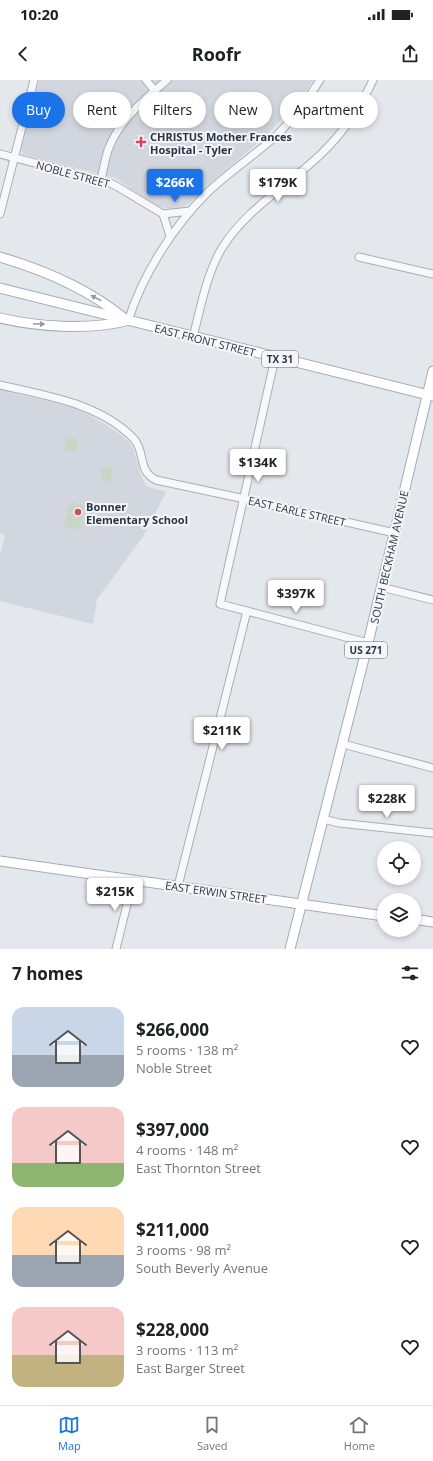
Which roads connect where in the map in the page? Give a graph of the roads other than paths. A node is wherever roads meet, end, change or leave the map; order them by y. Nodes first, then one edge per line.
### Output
1 (34, 80) edge
2 (146, 80) edge
3 (167, 80) edge
4 (320, 80) edge
5 (372, 80) edge
6 (155, 91) junction
7 (0, 154) edge
8 (14, 158) junction
9 (101, 180) junction
10 (190, 211) junction
11 (0, 214) edge
12 (163, 214) junction
13 (170, 236) junction
14 (0, 257) edge
15 (359, 257) dead end
16 (433, 274) edge
17 (0, 288) edge
18 (0, 318) edge
19 (128, 321) junction
20 (193, 337) junction
21 (276, 358) junction
22 (433, 371) edge
23 (0, 385) edge
24 (430, 396) edge
25 (245, 498) junction
26 (395, 533) junction
27 (381, 587) junction
28 (433, 600) edge
29 (247, 611) junction
30 (368, 642) junction
31 (343, 744) junction
32 (433, 768) edge
33 (323, 819) junction
34 (433, 833) edge
35 (0, 861) edge
36 (133, 880) junction
37 (178, 886) junction
38 (301, 904) junction
39 (377, 915) edge
40 (421, 921) edge
41 (433, 922) edge
42 (116, 949) edge
43 (290, 949) edge

1 - 8 street
2 - 6 street
3 - 6 street
4 - 10 street
5 - 20 street
6 - 9 street
7 - 8 street, NOBLE STREET
8 - 9 street, NOBLE STREET
8 - 11 street
9 - 12 street, NOBLE STREET
10 - 12 street
10 - 13 street
12 - 13 street
13 - 19 street
19 -> 14 main road
15 - 16 street
17 - 19 main road, EAST FRONT STREET / TX 31
18 -> 19 main road
19 - 20 main road, EAST FRONT STREET / TX 31
20 - 21 main road, EAST FRONT STREET / TX 31
21 - 24 main road, EAST FRONT STREET / TX 31
21 - 25 street
22 - 24 main road, SOUTH BECKHAM AVENUE
23 - 25 street, EAST EARLE STREET
24 - 26 main road, SOUTH BECKHAM AVENUE / US 271
25 - 26 street, EAST EARLE STREET
25 - 29 street
26 - 27 main road, SOUTH BECKHAM AVENUE / US 271
27 - 28 street
27 - 30 main road, SOUTH BECKHAM AVENUE / US 271
29 - 30 street
29 - 37 street
30 - 31 main road, SOUTH BECKHAM AVENUE / US 271
31 - 32 street
31 - 33 main road, SOUTH BECKHAM AVENUE / US 271
33 - 34 street
33 - 38 main road, SOUTH BECKHAM AVENUE / US 271
35 - 36 main road, EAST ERWIN STREET
36 - 37 main road, EAST ERWIN STREET
36 - 42 street
37 - 38 main road, EAST ERWIN STREET
38 - 39 main road, EAST ERWIN STREET
38 - 43 main road, US 271
40 - 41 main road

